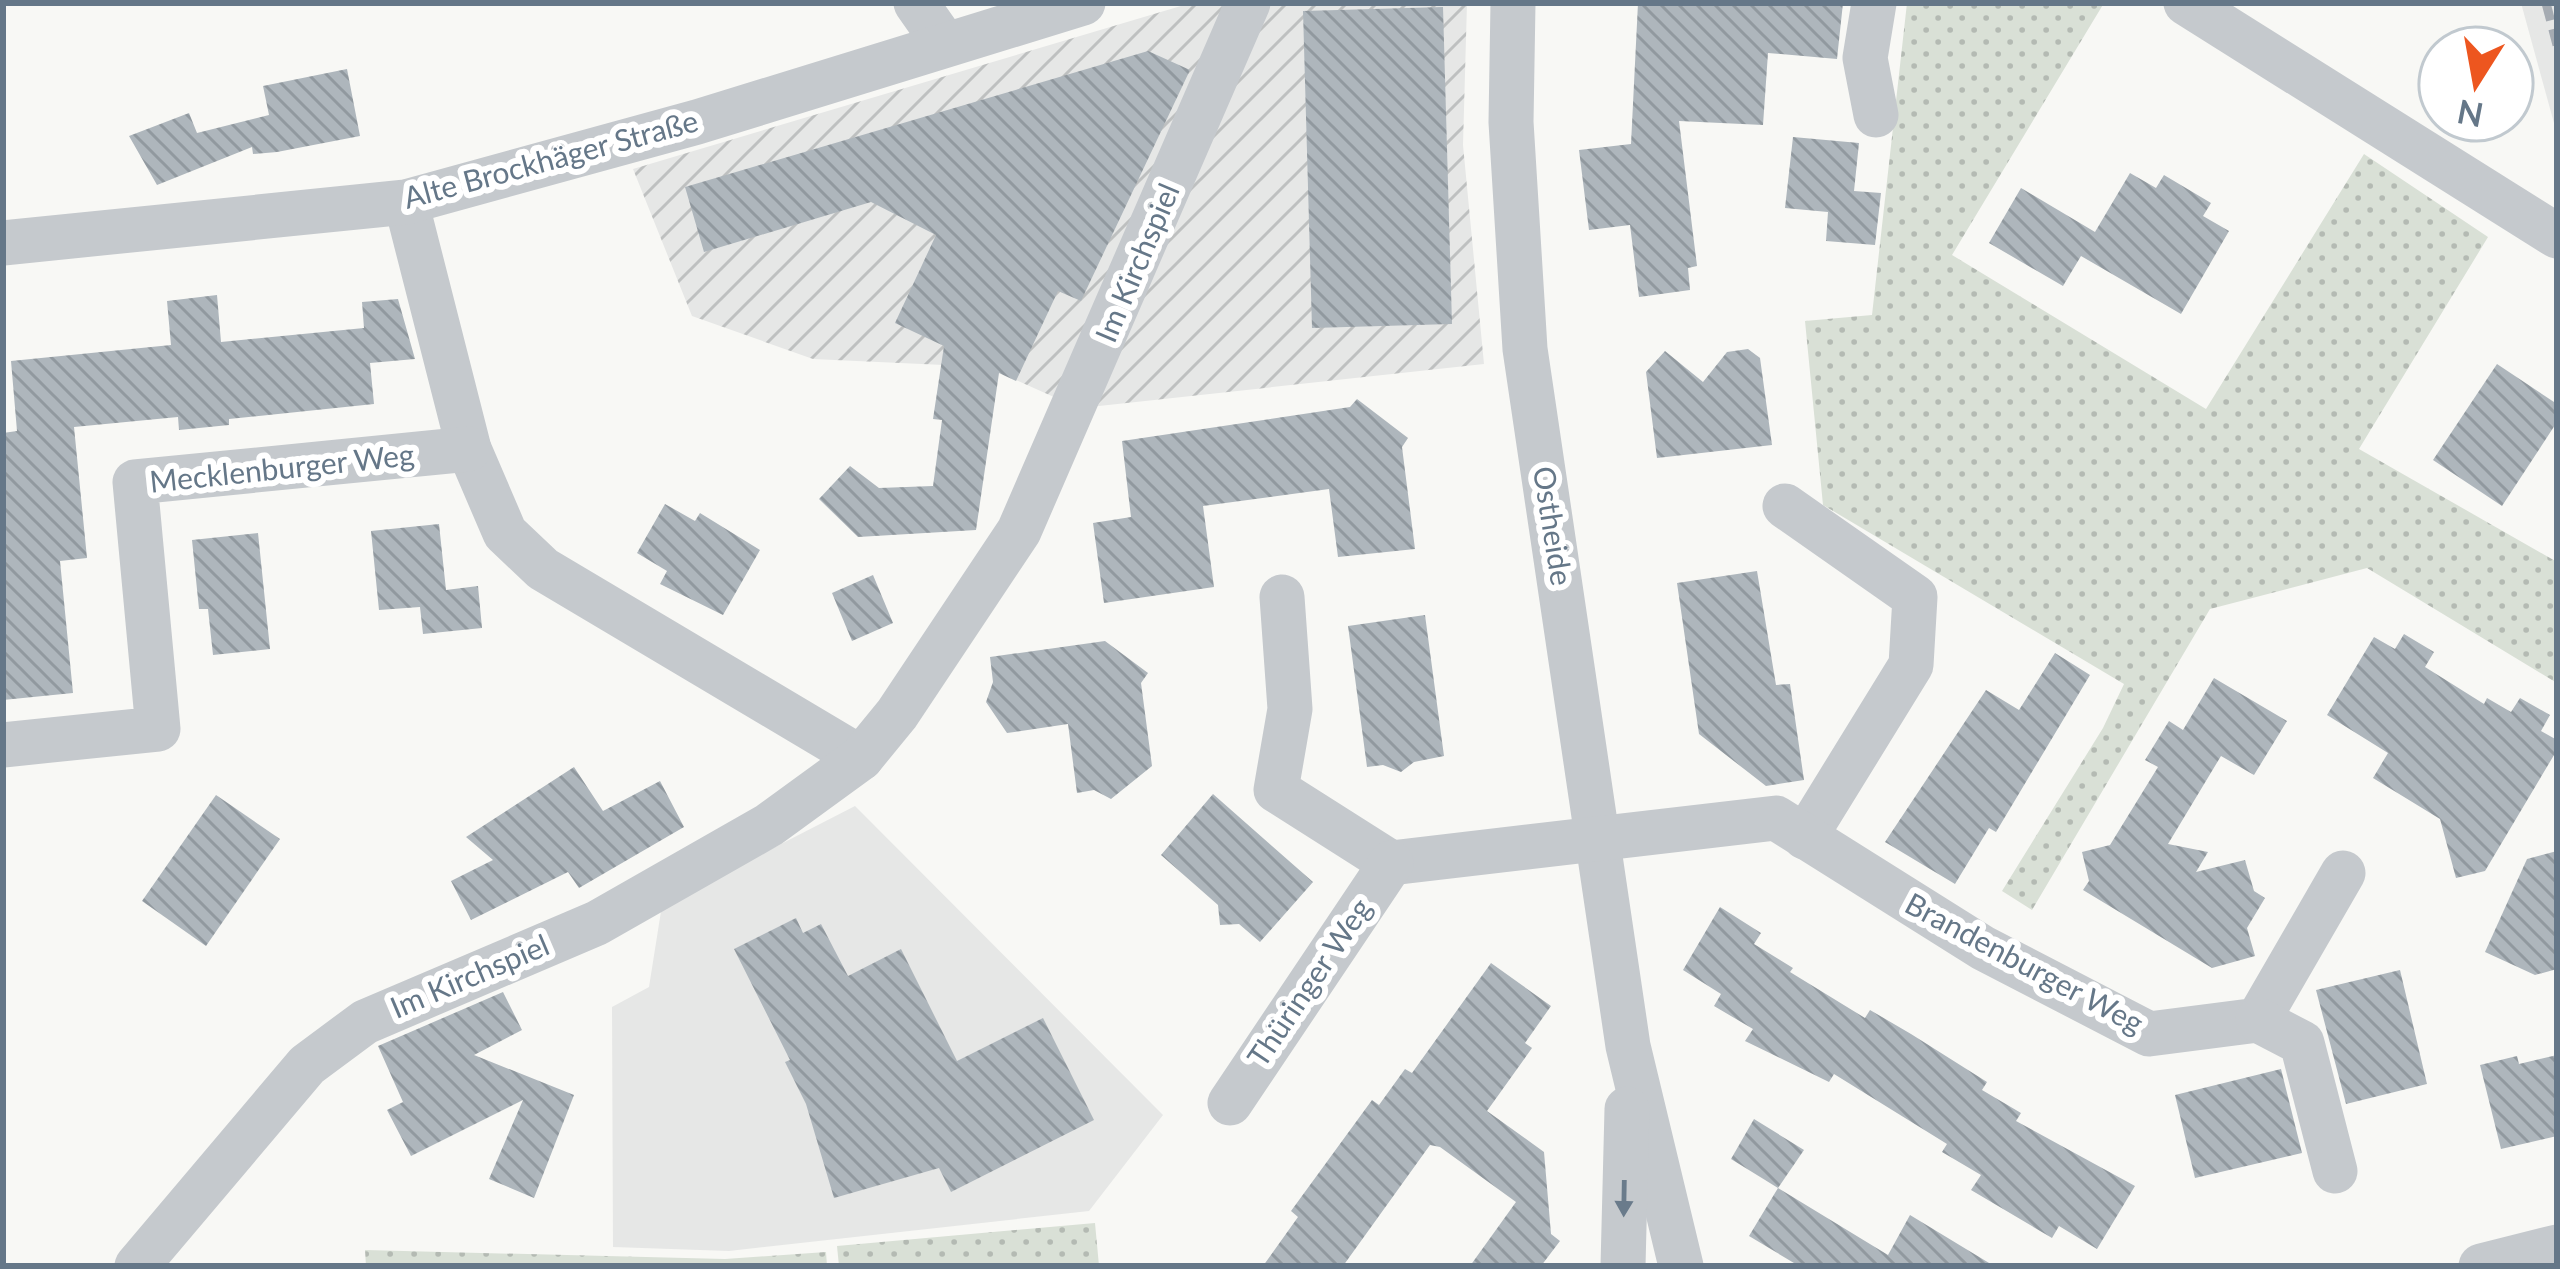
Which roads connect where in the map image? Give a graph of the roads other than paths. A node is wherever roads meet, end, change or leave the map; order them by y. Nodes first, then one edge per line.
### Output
1 (916, 3) edge
2 (1083, 3) edge
3 (1248, 3) edge
4 (1513, 3) edge
5 (1874, 3) edge
6 (2186, 3) edge
7 (944, 43) junction
8 (1876, 115) dead end
9 (406, 202) junction
10 (2557, 236) edge
11 (3, 243) edge
12 (469, 449) junction
13 (1784, 506) dead end
14 (1282, 597) dead end
15 (3, 745) edge
16 (861, 758) junction
17 (1805, 837) junction
18 (1599, 841) junction
19 (1390, 863) junction
20 (2343, 873) dead end
21 (2258, 1020) junction
22 (1628, 1046) junction
23 (1231, 1102) dead end
24 (2335, 1171) dead end
25 (2557, 1247) edge
26 (137, 1266) edge
27 (1623, 1266) edge
28 (1681, 1266) edge
29 (2481, 1266) edge

1 - 7 street
2 - 7 street, Alte Brockhäger Straße
3 - 16 street, Im Kirchspiel
4 - 18 street, Ostheide
5 - 8 street
6 - 10 street
7 - 9 street, Alte Brockhäger Straße
9 - 11 street, Alte Brockhäger Straße
9 - 12 street
12 - 15 street, Mecklenburger Weg
12 - 16 street
13 - 17 street
14 - 19 street
16 - 26 street, Im Kirchspiel
17 - 18 street, Brandenburger Weg
17 - 21 street, Brandenburger Weg
18 - 19 street
18 - 22 street, Ostheide
19 - 23 street, Thüringer Weg
20 - 21 street
21 - 24 street
22 -> 27 street, Ostheide
22 - 28 street, Ostheide
25 - 29 street

